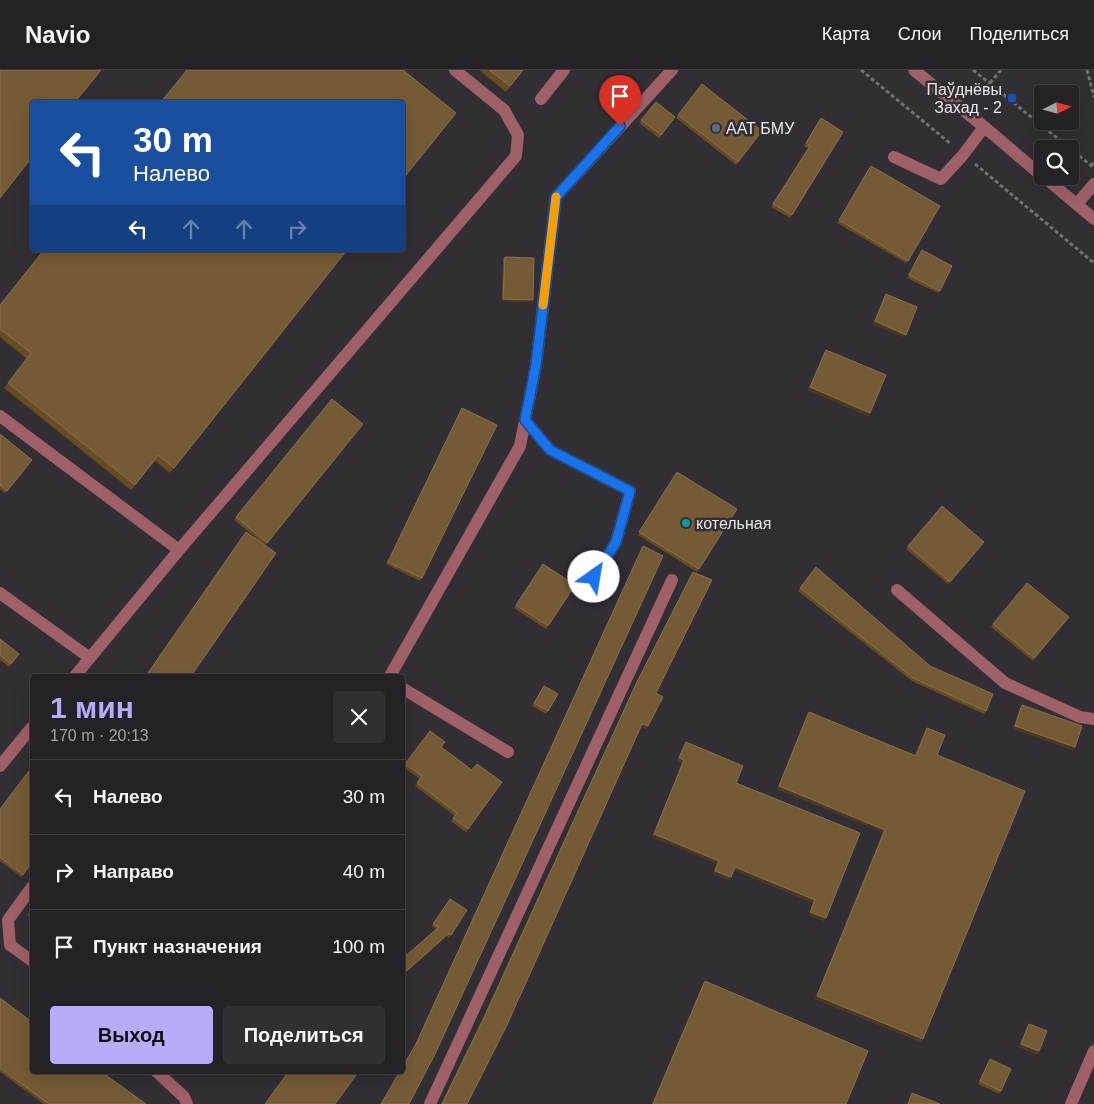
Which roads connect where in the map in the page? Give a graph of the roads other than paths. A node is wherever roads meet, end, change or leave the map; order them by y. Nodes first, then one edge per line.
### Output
1 (455, 70) edge
2 (564, 70) edge
3 (672, 70) edge
4 (914, 70) edge
5 (541, 99) dead end
6 (984, 127) junction
7 (894, 157) dead end
8 (1034, 169) edge
9 (1094, 184) edge
10 (1054, 185) edge
11 (1076, 204) junction
12 (1094, 219) edge
13 (0, 416) edge
14 (525, 420) junction
15 (179, 550) junction
16 (594, 577) dead end
17 (672, 580) dead end
18 (897, 590) dead end
19 (0, 593) edge
20 (90, 658) junction
21 (77, 674) edge
22 (391, 674) edge
23 (405, 690) edge
24 (1094, 719) edge
25 (30, 729) edge
26 (508, 752) dead end
27 (0, 766) edge
28 (30, 890) edge
29 (5, 946) edge
30 (30, 960) edge
31 (1094, 1051) edge
32 (159, 1074) edge
33 (187, 1104) edge
34 (430, 1104) edge
35 (1071, 1104) edge

1 - 15 street
2 - 5 street
3 - 14 street
4 - 6 street
6 - 7 street
6 - 8 street
9 - 11 street
10 - 11 street
11 - 12 street
13 - 15 street
14 - 16 street
14 - 22 street
15 - 20 street
17 - 34 street
18 - 24 street
19 - 20 street
20 - 21 street
23 - 26 street
25 - 27 street
28 - 29 street
29 - 30 street
31 - 35 street
32 - 33 street

